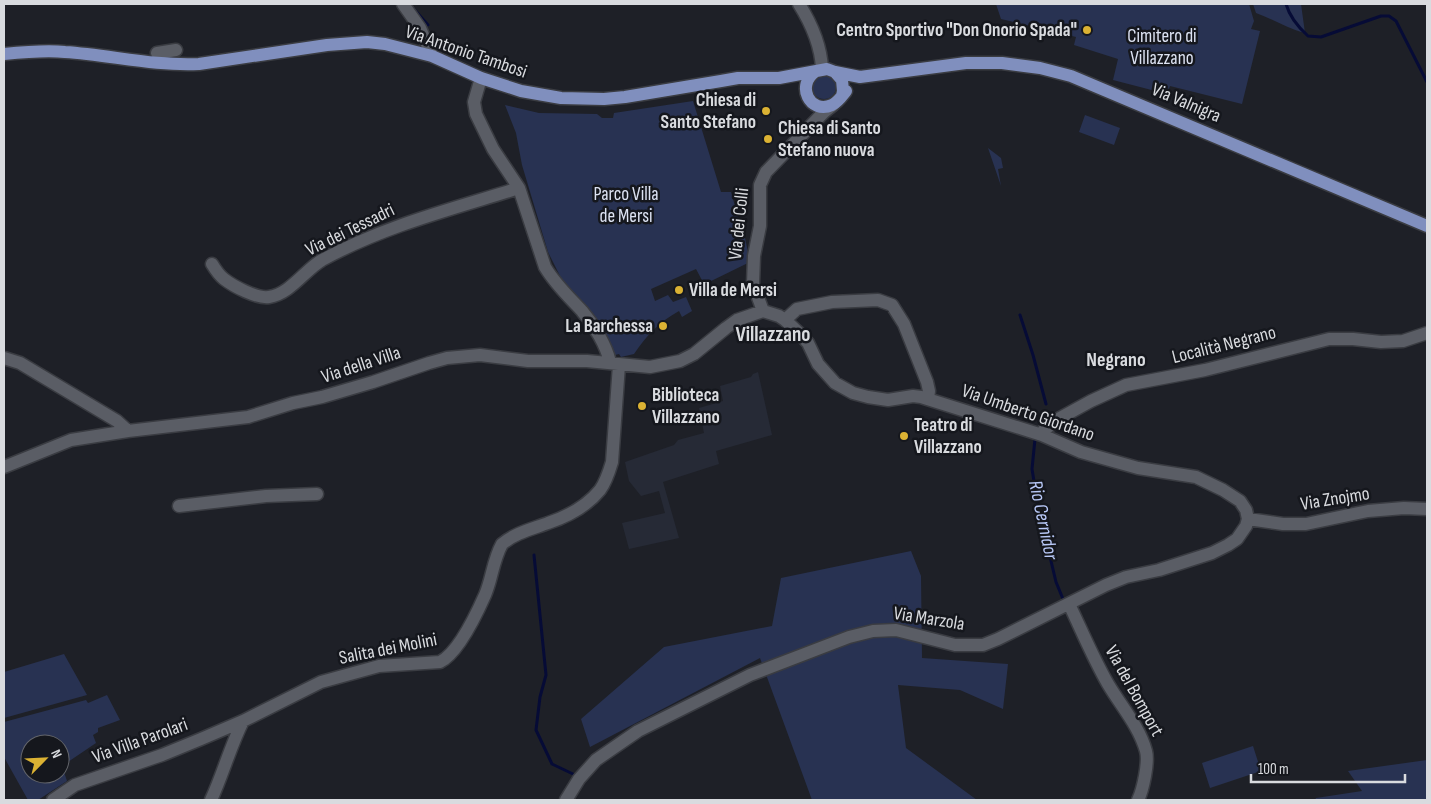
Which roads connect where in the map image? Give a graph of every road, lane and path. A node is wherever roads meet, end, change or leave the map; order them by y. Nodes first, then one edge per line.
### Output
1 (403, 4) edge
2 (799, 4) edge
3 (4, 54) edge
4 (432, 56) junction
5 (819, 70) junction
6 (835, 72) junction
7 (860, 77) junction
8 (481, 78) junction
9 (779, 78) junction
10 (805, 88) junction
11 (837, 100) junction
12 (813, 103) junction
13 (810, 127) junction
14 (519, 188) junction
15 (1427, 226) edge
16 (212, 264) dead end
17 (763, 312) junction
18 (786, 320) junction
19 (1427, 332) edge
20 (4, 358) edge
21 (615, 364) junction
22 (928, 399) junction
23 (128, 431) junction
24 (1042, 435) junction
25 (4, 467) edge
26 (317, 494) dead end
27 (179, 506) dead end
28 (1427, 509) edge
29 (1247, 522) junction
30 (1069, 604) junction
31 (243, 721) junction
32 (53, 800) edge
33 (211, 800) edge
34 (566, 800) edge
35 (1138, 800) edge

1 - 4 street
2 - 5 street
3 - 4 main road, Via Antonio Tambosi
4 - 8 main road, Via Antonio Tambosi
5 - 6 main road
5 - 9 main road, Via Antonio Tambosi
5 - 10 main road
6 - 7 main road, Via Valnigra
6 - 11 main road
7 - 11 main road
7 - 15 main road, Via Valnigra
8 - 9 main road, Via Antonio Tambosi
8 - 14 street
9 - 10 main road
10 - 12 main road
11 - 12 main road
11 - 13 street, Via dei Colli
12 - 13 street
13 - 17 street, Via dei Colli
14 - 16 street, Via dei Tessadri
14 - 21 street
17 - 18 street
17 - 21 street, Via della Villa
18 - 22 street, Via Umberto Giordano
18 - 22 street
19 - 24 street, Località Negrano
20 - 23 street
21 - 23 street, Via della Villa
21 - 31 street, Salita dei Molini
22 - 24 street, Via Umberto Giordano
23 - 25 street, Via della Villa
24 - 29 street, Via Umberto Giordano
26 - 27 street
28 - 29 street, Via Znojmo
29 - 30 street, Via Marzola
30 - 34 street, Via Marzola
30 - 35 street, Via del Bomport
31 - 32 street, Via Villa Parolari
31 - 33 street

